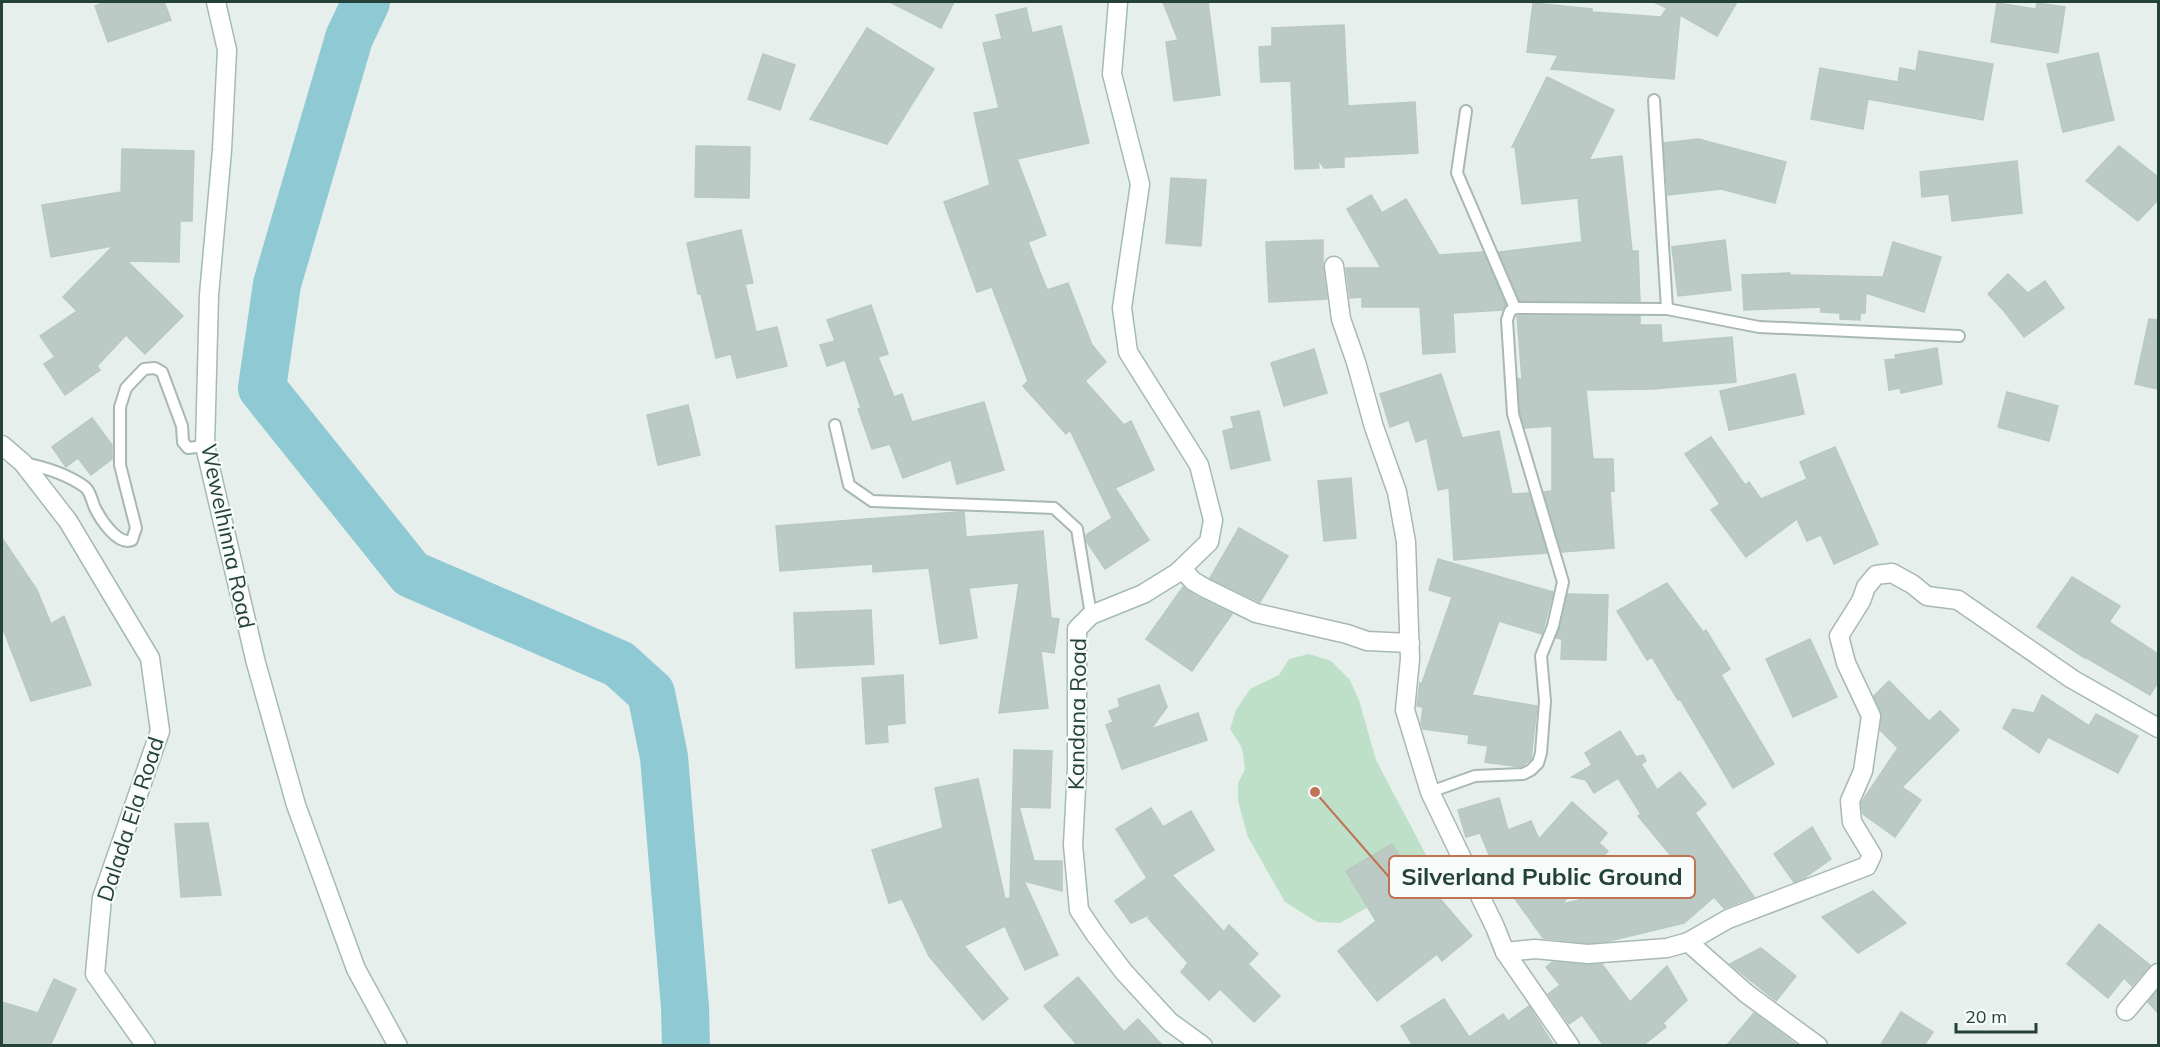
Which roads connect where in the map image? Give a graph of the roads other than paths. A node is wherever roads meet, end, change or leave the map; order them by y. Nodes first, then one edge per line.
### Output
1 (216, 2) edge
2 (1118, 2) edge
3 (1654, 100) dead end
4 (1466, 111) dead end
5 (1335, 266) dead end
6 (1515, 308) junction
7 (1667, 309) junction
8 (1959, 336) dead end
9 (835, 425) dead end
10 (2, 445) edge
11 (206, 446) junction
12 (23, 463) junction
13 (1182, 569) junction
14 (1092, 615) junction
15 (1410, 643) junction
16 (2158, 728) edge
17 (1430, 792) junction
18 (1688, 942) junction
19 (1505, 952) junction
20 (2158, 973) edge
21 (2126, 1011) dead end
22 (146, 1046) edge
23 (398, 1046) edge
24 (1203, 1046) edge
25 (1570, 1046) edge
26 (1818, 1046) edge

1 - 11 street, Wewelhinna Road
2 - 13 street, Kandana Road
3 - 7 lane
4 - 6 lane
5 - 15 street
6 - 7 lane
6 - 17 lane
7 - 8 lane
9 - 14 lane
10 - 12 street, Dalada Ela Road
11 - 12 lane
11 - 23 street, Wewelhinna Road
12 - 22 street, Dalada Ela Road
13 - 14 street, Kandana Road
13 - 15 street
14 - 24 street, Kandana Road
15 - 17 street
16 - 18 street
17 - 19 street
18 - 19 street
18 - 26 street
19 - 25 street
20 - 21 street

